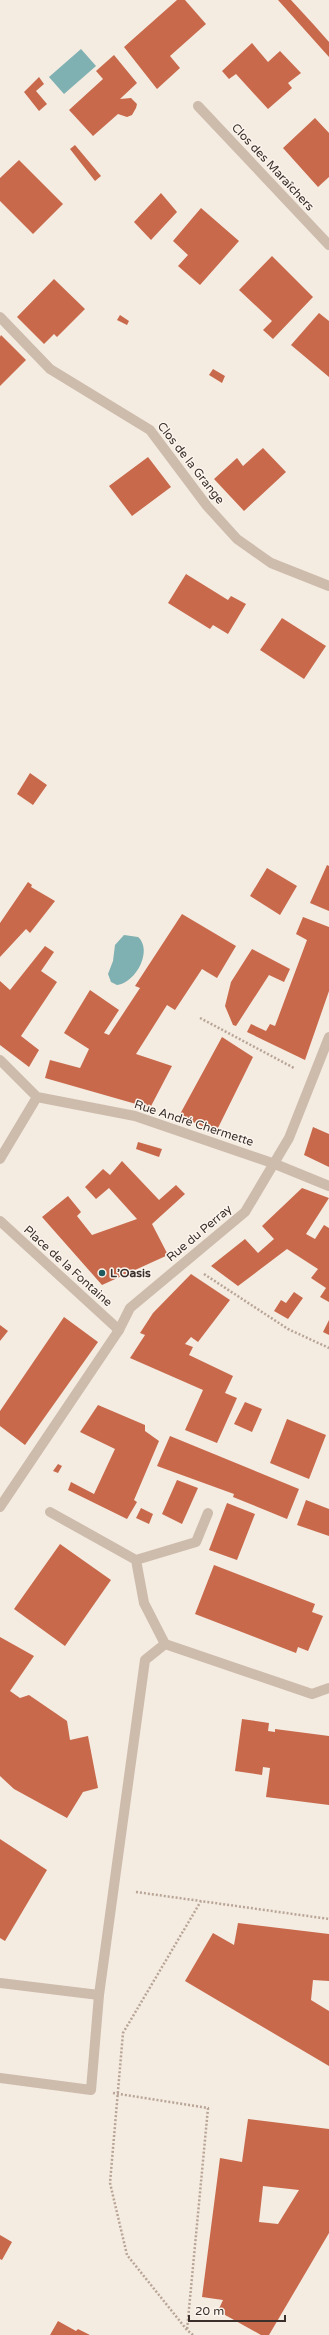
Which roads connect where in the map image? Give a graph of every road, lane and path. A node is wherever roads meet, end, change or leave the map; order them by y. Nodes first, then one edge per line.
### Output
1 (198, 106) dead end
2 (329, 245) edge
3 (0, 317) edge
4 (329, 586) edge
5 (200, 1018) dead end
6 (329, 1037) edge
7 (0, 1060) edge
8 (314, 1078) junction
9 (37, 1097) junction
10 (0, 1159) edge
11 (275, 1164) junction
12 (329, 1186) edge
13 (0, 1221) edge
14 (185, 1262) junction
15 (119, 1330) junction
16 (329, 1348) edge
17 (0, 1507) edge
18 (50, 1512) dead end
19 (208, 1513) dead end
20 (136, 1560) junction
21 (165, 1644) junction
22 (329, 1688) edge
23 (113, 1889) junction
24 (201, 1901) junction
25 (329, 1919) edge
26 (0, 1982) edge
27 (99, 1995) junction
28 (0, 2078) edge
29 (91, 2090) junction
30 (119, 2094) junction
31 (187, 2330) junction
32 (193, 2335) edge

1 - 2 street, Clos des Maraîchers
3 - 4 street, Clos de la Grange
5 - 8 path
6 - 8 street, Rue du Perray
7 - 9 street
8 - 11 street, Rue du Perray
9 - 10 street
9 - 11 street, Rue André Chermette
11 - 12 street, Rue André Chermette
11 - 14 street, Rue du Perray
13 - 15 street, Place de la Fontaine
14 - 15 street, Rue du Perray
14 - 16 path
15 - 17 street, Rue du Perray
18 - 20 street
19 - 20 street
20 - 21 street
21 - 22 street
21 - 23 street
23 - 24 path
23 - 27 street
24 - 25 path
24 - 30 path
26 - 27 street
27 - 29 street
28 - 29 street
29 - 30 path
30 - 31 path
30 - 31 path
31 - 32 path

